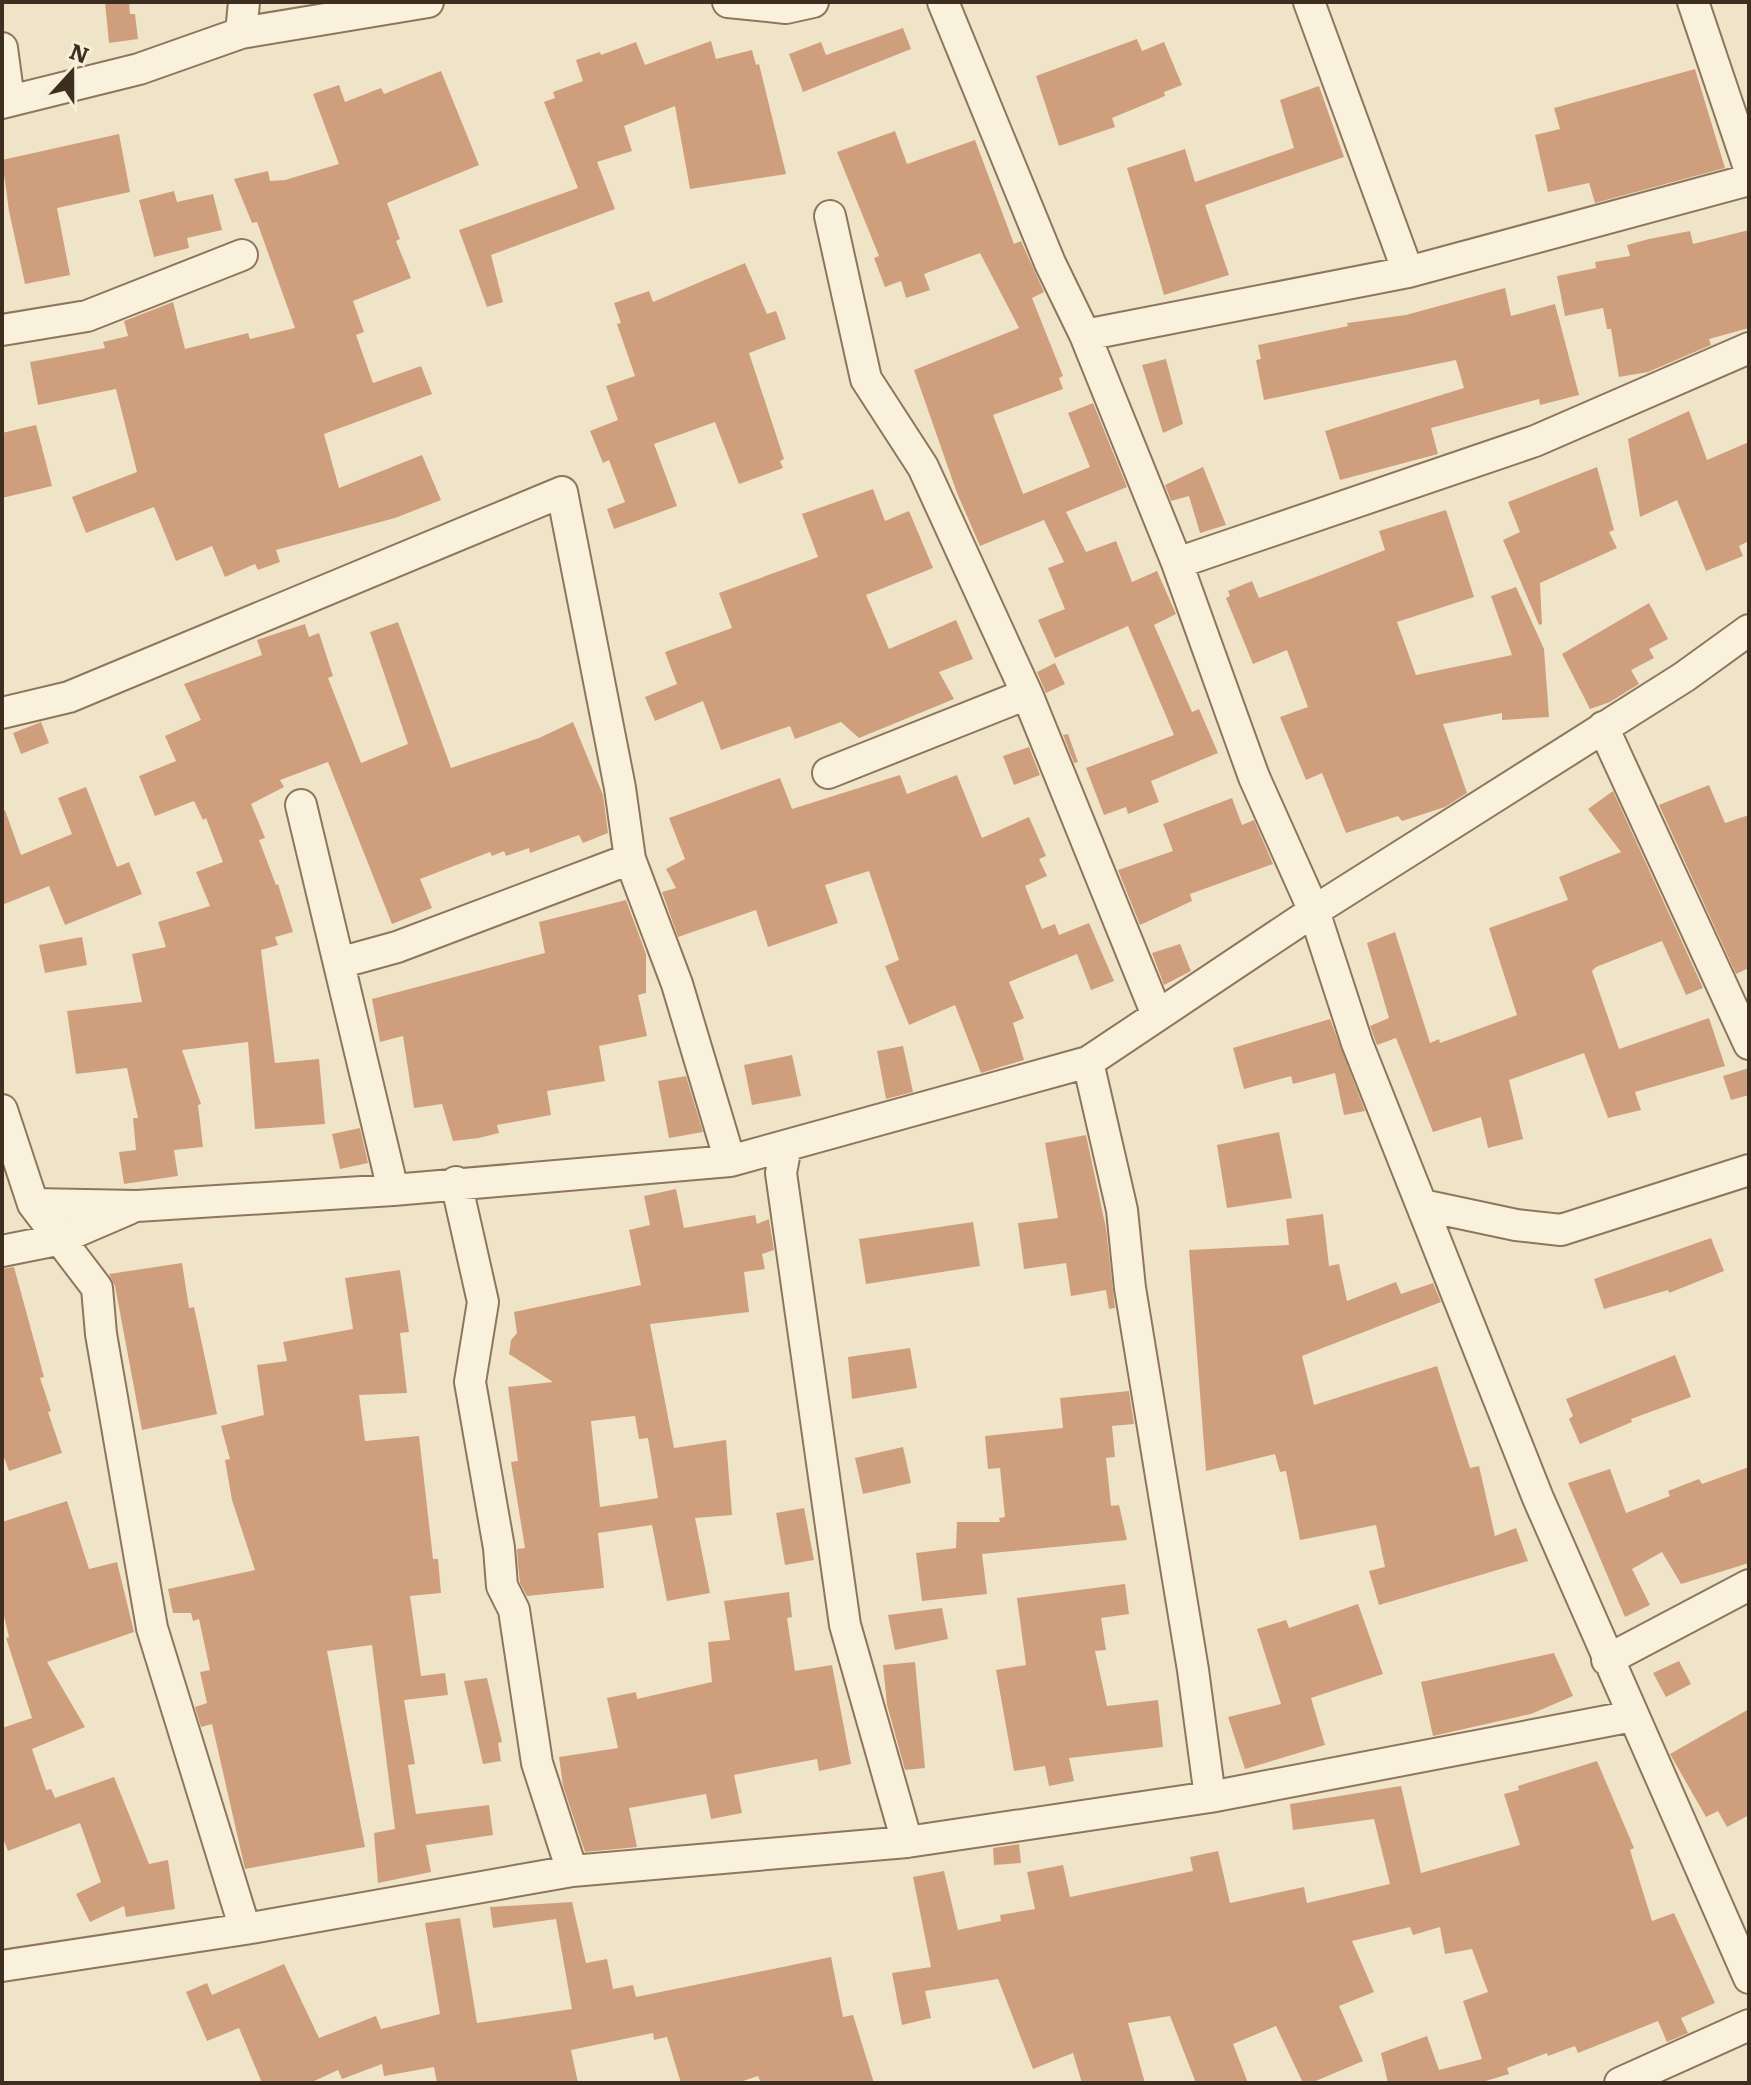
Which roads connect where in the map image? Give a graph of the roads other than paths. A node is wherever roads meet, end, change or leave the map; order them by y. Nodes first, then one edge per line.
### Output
1 (244, 2) edge
2 (428, 2) edge
3 (728, 2) edge
4 (943, 2) edge
5 (1309, 2) edge
6 (1693, 2) edge
7 (795, 4) edge
8 (241, 33) junction
9 (2, 48) edge
10 (6, 101) edge
11 (1749, 168) edge
12 (1749, 180) edge
13 (830, 216) dead end
14 (242, 255) dead end
15 (1408, 272) junction
16 (2, 330) edge
17 (1085, 335) junction
18 (1749, 348) edge
19 (1177, 563) junction
20 (1749, 630) edge
21 (1027, 694) junction
22 (2, 713) edge
23 (1603, 727) junction
24 (828, 773) dead end
25 (301, 805) dead end
26 (630, 859) junction
27 (1314, 911) junction
28 (339, 963) junction
29 (1157, 1015) junction
30 (1749, 1044) edge
31 (1088, 1062) junction
32 (2, 1110) edge
33 (786, 1146) junction
34 (730, 1161) junction
35 (1749, 1170) edge
36 (456, 1182) junction
37 (393, 1190) junction
38 (33, 1204) junction
39 (1422, 1205) junction
40 (137, 1206) junction
41 (57, 1240) junction
42 (2, 1251) edge
43 (1749, 1585) edge
44 (1607, 1660) junction
45 (1633, 1716) junction
46 (1210, 1797) junction
47 (907, 1842) junction
48 (572, 1871) junction
49 (245, 1929) junction
50 (2, 1966) edge
51 (1749, 1978) edge
52 (1749, 2025) edge
53 (1620, 2083) edge

1 - 8 street
2 - 8 street
3 - 7 street
4 - 17 street
5 - 15 street
6 - 11 street
8 - 10 street
9 - 10 street
12 - 15 street
13 - 21 street
14 - 16 street
15 - 17 street
17 - 19 street
18 - 19 street
19 - 27 street
20 - 23 street
21 - 24 street
21 - 29 street
22 - 26 street
23 - 27 street
23 - 30 street
25 - 28 street
26 - 28 street
26 - 34 street
27 - 29 street
27 - 39 street
28 - 37 street
29 - 31 street
31 - 33 street
31 - 46 street
32 - 38 street
33 - 34 street
33 - 47 street
34 - 36 street
35 - 39 street
36 - 37 street
36 - 48 street
37 - 40 street
38 - 40 street
38 - 41 street
39 - 44 street
40 - 41 street
41 - 42 street
41 - 49 street
43 - 44 street
44 - 45 street
45 - 46 street
45 - 51 street
46 - 47 street
47 - 48 street
48 - 49 street
49 - 50 street
52 - 53 street

